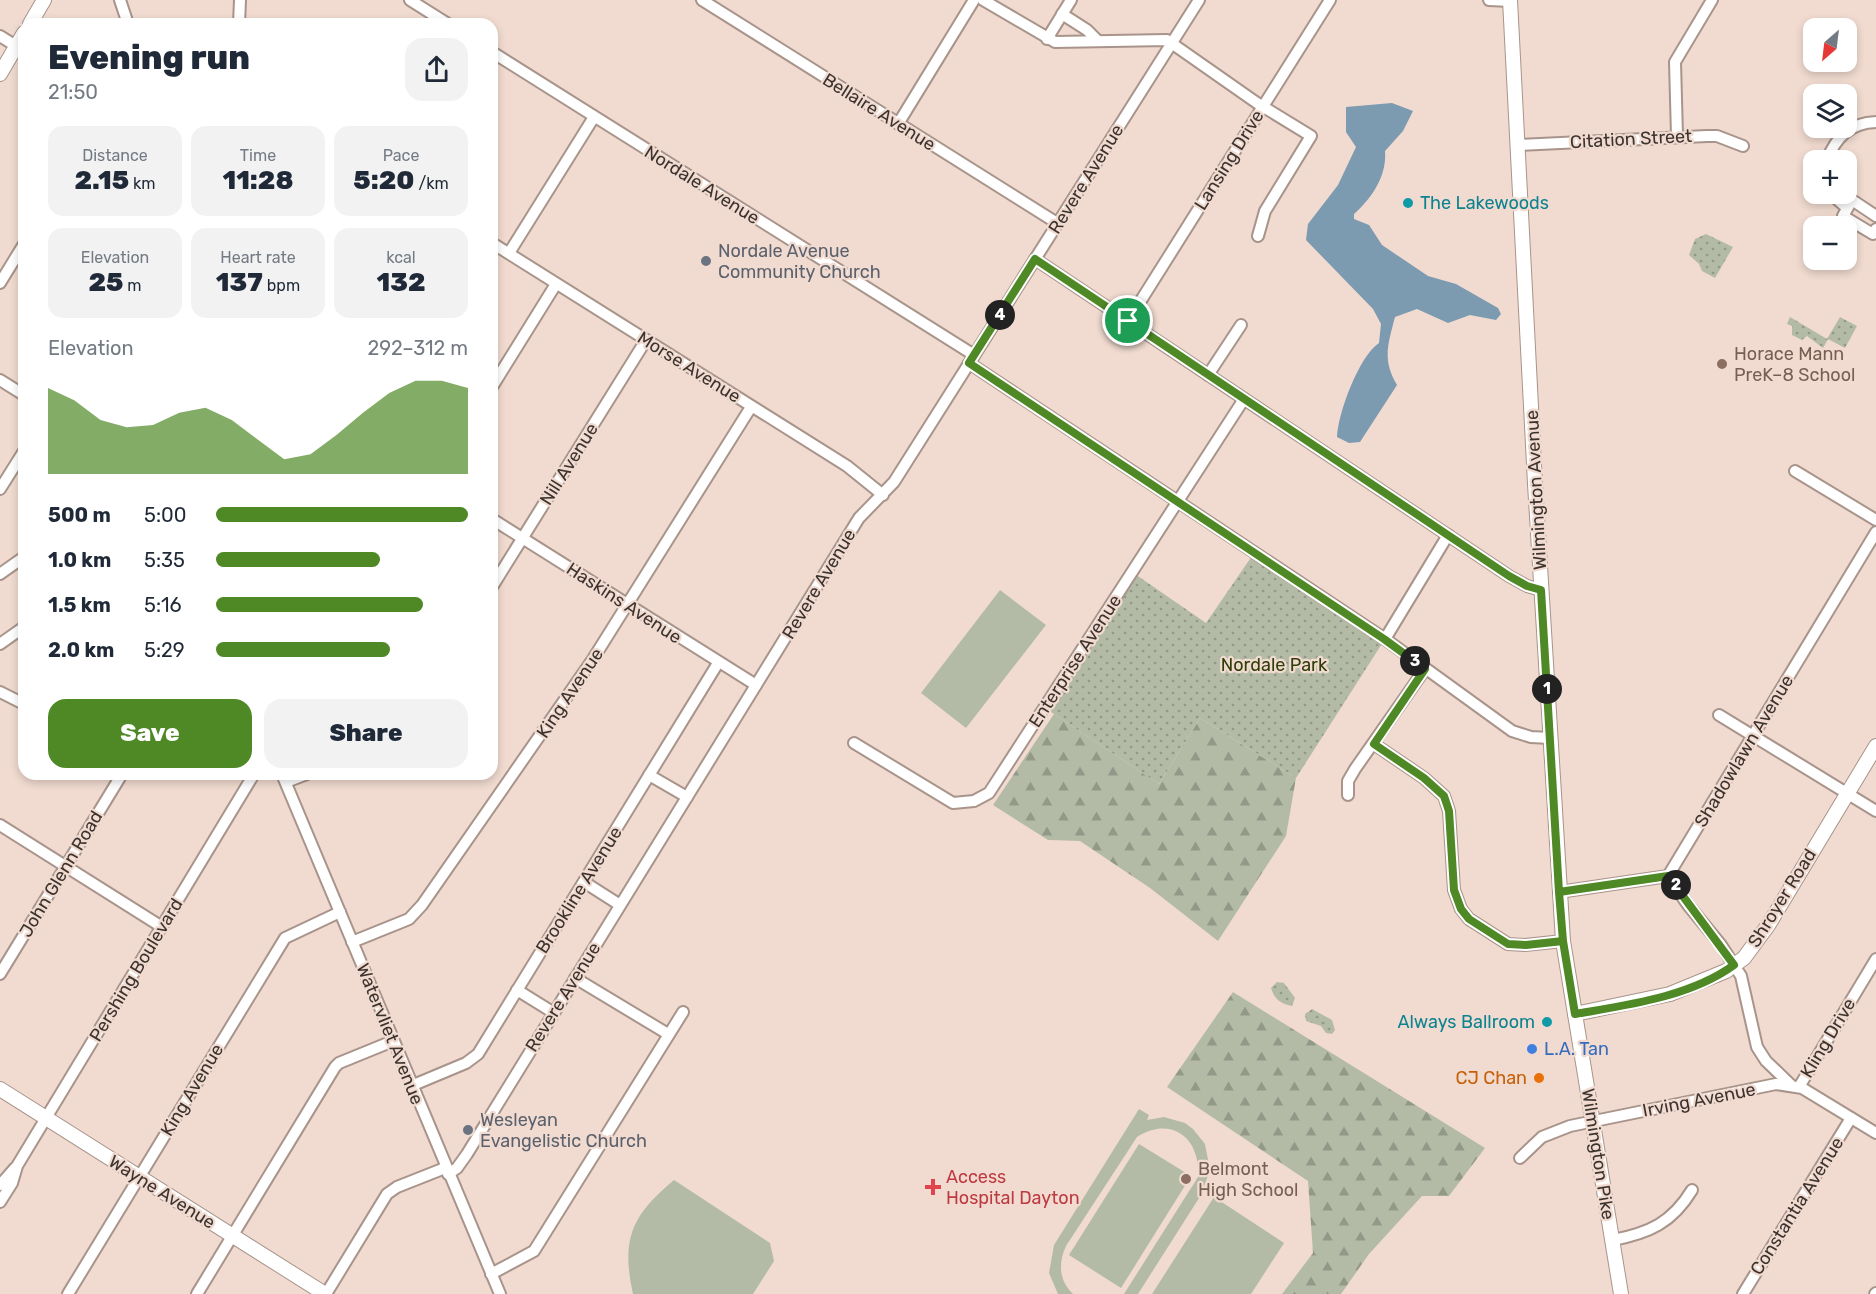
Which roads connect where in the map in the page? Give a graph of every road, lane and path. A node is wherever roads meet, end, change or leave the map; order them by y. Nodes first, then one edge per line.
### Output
1 (44, 0) edge
2 (120, 0) edge
3 (240, 0) edge
4 (410, 0) edge
5 (702, 0) edge
6 (974, 0) edge
7 (983, 0) edge
8 (1071, 0) edge
9 (1199, 0) edge
10 (1330, 0) edge
11 (1489, 0) edge
12 (1712, 0) edge
13 (1510, 1) edge
14 (1062, 14) junction
15 (34, 18) edge
16 (126, 18) edge
17 (239, 18) edge
18 (438, 18) edge
19 (0, 36) edge
20 (1047, 39) junction
21 (1098, 41) junction
22 (18, 43) edge
23 (1172, 44) junction
24 (16, 46) junction
25 (498, 56) edge
26 (0, 74) edge
27 (1263, 106) junction
28 (594, 117) junction
29 (1876, 122) edge
30 (898, 124) junction
31 (1677, 136) junction
32 (1518, 144) junction
33 (1743, 146) dead end
34 (1832, 150) edge
35 (1843, 204) edge
36 (1848, 208) junction
37 (1876, 216) edge
38 (1057, 223) junction
39 (1876, 229) edge
40 (1258, 236) dead end
41 (498, 247) edge
42 (509, 253) junction
43 (18, 254) edge
44 (1035, 259) junction
45 (0, 283) edge
46 (556, 284) junction
47 (1128, 321) junction
48 (1240, 325) dead end
49 (646, 340) junction
50 (972, 359) junction
51 (1208, 375) junction
52 (498, 377) edge
53 (0, 380) edge
54 (18, 391) edge
55 (1244, 399) junction
56 (751, 407) junction
57 (18, 461) edge
58 (1795, 471) dead end
59 (0, 489) edge
60 (883, 495) junction
61 (1178, 502) junction
62 (1876, 520) edge
63 (498, 523) edge
64 (1876, 532) edge
65 (1448, 535) junction
66 (523, 538) junction
67 (18, 561) edge
68 (0, 574) edge
69 (498, 578) edge
70 (1541, 590) junction
71 (628, 604) junction
72 (18, 631) edge
73 (1384, 639) junction
74 (0, 644) edge
75 (718, 663) junction
76 (1425, 669) junction
77 (756, 685) junction
78 (0, 692) edge
79 (18, 701) edge
80 (1719, 715) dead end
81 (1753, 736) junction
82 (1550, 738) junction
83 (854, 743) dead end
84 (1374, 744) junction
85 (1876, 746) edge
86 (649, 775) junction
87 (118, 780) edge
88 (250, 780) edge
89 (285, 780) edge
90 (1847, 794) junction
91 (1348, 795) dead end
92 (687, 797) junction
93 (1876, 811) edge
94 (0, 825) edge
95 (65, 867) junction
96 (1668, 876) junction
97 (584, 882) junction
98 (1559, 892) junction
99 (620, 905) junction
100 (340, 912) junction
101 (162, 927) junction
102 (1563, 941) junction
103 (352, 942) junction
104 (4, 958) edge
105 (1876, 959) edge
106 (1734, 965) junction
107 (0, 974) edge
108 (575, 978) junction
109 (517, 990) junction
110 (683, 1012) dead end
111 (554, 1013) junction
112 (1575, 1014) junction
113 (668, 1034) junction
114 (393, 1041) junction
115 (411, 1086) junction
116 (1795, 1086) junction
117 (0, 1089) edge
118 (45, 1118) junction
119 (1851, 1118) junction
120 (1593, 1122) junction
121 (1876, 1133) edge
122 (1520, 1158) dead end
123 (17, 1166) junction
124 (447, 1171) junction
125 (139, 1177) junction
126 (0, 1185) edge
127 (1692, 1190) dead end
128 (0, 1202) edge
129 (232, 1236) junction
130 (1612, 1240) junction
131 (491, 1274) junction
132 (68, 1294) edge
133 (197, 1294) edge
134 (325, 1294) edge
135 (500, 1294) edge
136 (1620, 1294) edge
137 (1743, 1294) edge

1 - 15 main road
2 - 16 street
3 - 17 street
4 - 18 street
5 - 30 street, Bellaire Avenue
6 - 30 street
7 - 20 street
8 - 14 street
9 - 23 street, Revere Avenue
10 - 27 street, Lansing Drive
11 - 13 street
12 - 31 street
13 - 32 main road, Wilmington Avenue
14 - 20 street
14 - 21 street
19 - 24 street
20 - 21 street
21 - 23 street
22 - 24 main road
23 - 27 street
23 - 38 street, Revere Avenue
24 - 26 main road
25 - 28 street, Nordale Avenue
27 - 40 street
27 - 47 street, Lansing Drive
28 - 42 street
28 - 50 street, Nordale Avenue
29 - 34 street
30 - 38 street, Bellaire Avenue
31 - 32 street, Citation Street
31 - 33 street, Citation Street
32 - 70 main road, Wilmington Avenue
35 - 36 street
36 - 37 street
36 - 39 street
38 - 44 street, Revere Avenue
41 - 42 street, Morse Avenue
42 - 46 street, Morse Avenue
43 - 45 street
44 - 47 street
44 - 50 street, Revere Avenue
46 - 49 street, Morse Avenue
46 - 52 street
47 - 51 street
48 - 51 street
49 - 56 street, Morse Avenue
49 - 66 street, Nill Avenue
50 - 60 street, Revere Avenue
50 - 61 street, Nordale Avenue
51 - 55 street
53 - 54 street
55 - 61 street, Enterprise Avenue
55 - 65 street
56 - 60 street, Morse Avenue
56 - 71 street, King Avenue
57 - 59 street
58 - 62 street
60 - 77 street, Revere Avenue
61 - 73 street, Nordale Avenue
61 - 83 street, Enterprise Avenue
63 - 66 street, Haskins Avenue
64 - 81 street, Shadowlawn Avenue
65 - 70 street
65 - 73 street
66 - 69 street, Nill Avenue
66 - 71 street, Haskins Avenue
67 - 68 street
70 - 82 main road, Wilmington Avenue
71 - 75 street, Haskins Avenue
71 - 103 street, King Avenue
72 - 74 street
73 - 76 street, Nordale Avenue
75 - 77 street, Haskins Avenue
75 - 86 street, Brookline Avenue
76 - 82 street, Nordale Avenue
76 - 84 street
77 - 92 street, Revere Avenue
78 - 79 street
80 - 81 street
81 - 90 street
81 - 96 street, Shadowlawn Avenue
82 - 98 main road, Wilmington Avenue
84 - 91 street
84 - 102 street
85 - 90 main road, Shroyer Road
86 - 92 street
86 - 97 street, Brookline Avenue
87 - 95 street, John Glenn Road
88 - 101 street, Pershing Boulevard
89 - 100 street, Watervliet Avenue
90 - 93 street
90 - 106 main road, Shroyer Road
92 - 99 street, Revere Avenue
94 - 95 street
95 - 101 street
95 - 104 street, John Glenn Road
96 - 98 street
96 - 106 street
97 - 99 street
97 - 109 street, Brookline Avenue
98 - 102 main road, Wilmington Avenue
99 - 108 street, Revere Avenue
100 - 103 street, Watervliet Avenue
100 - 125 street, King Avenue
101 - 118 street, Pershing Boulevard
102 - 112 main road, Wilmington Avenue
103 - 114 street, Watervliet Avenue
104 - 107 street, John Glenn Road
105 - 116 street, Kling Drive
106 - 112 main road, Shroyer Road
106 - 116 street
108 - 111 street, Revere Avenue
108 - 113 street
109 - 111 street
109 - 115 street, Brookline Avenue
110 - 113 street
111 - 124 street, Revere Avenue
112 - 120 main road, Wilmington Pike
113 - 131 street
114 - 115 street, Watervliet Avenue
114 - 129 street
115 - 124 street, Watervliet Avenue
116 - 119 street
116 - 120 street, Irving Avenue
117 - 118 main road, Wayne Avenue
118 - 123 street, Pershing Boulevard
118 - 125 main road, Wayne Avenue
119 - 121 street
119 - 137 street, Constantia Avenue
120 - 122 street, Irving Avenue
120 - 130 main road, Wilmington Pike
123 - 126 street, Pershing Boulevard
123 - 128 street, Pershing Boulevard
124 - 131 street, Watervliet Avenue
124 - 134 street, Revere Avenue
125 - 129 main road, Wayne Avenue
125 - 132 street, King Avenue
127 - 130 street
129 - 133 street
129 - 134 main road, Wayne Avenue
130 - 136 main road, Wilmington Pike
131 - 135 street, Watervliet Avenue

